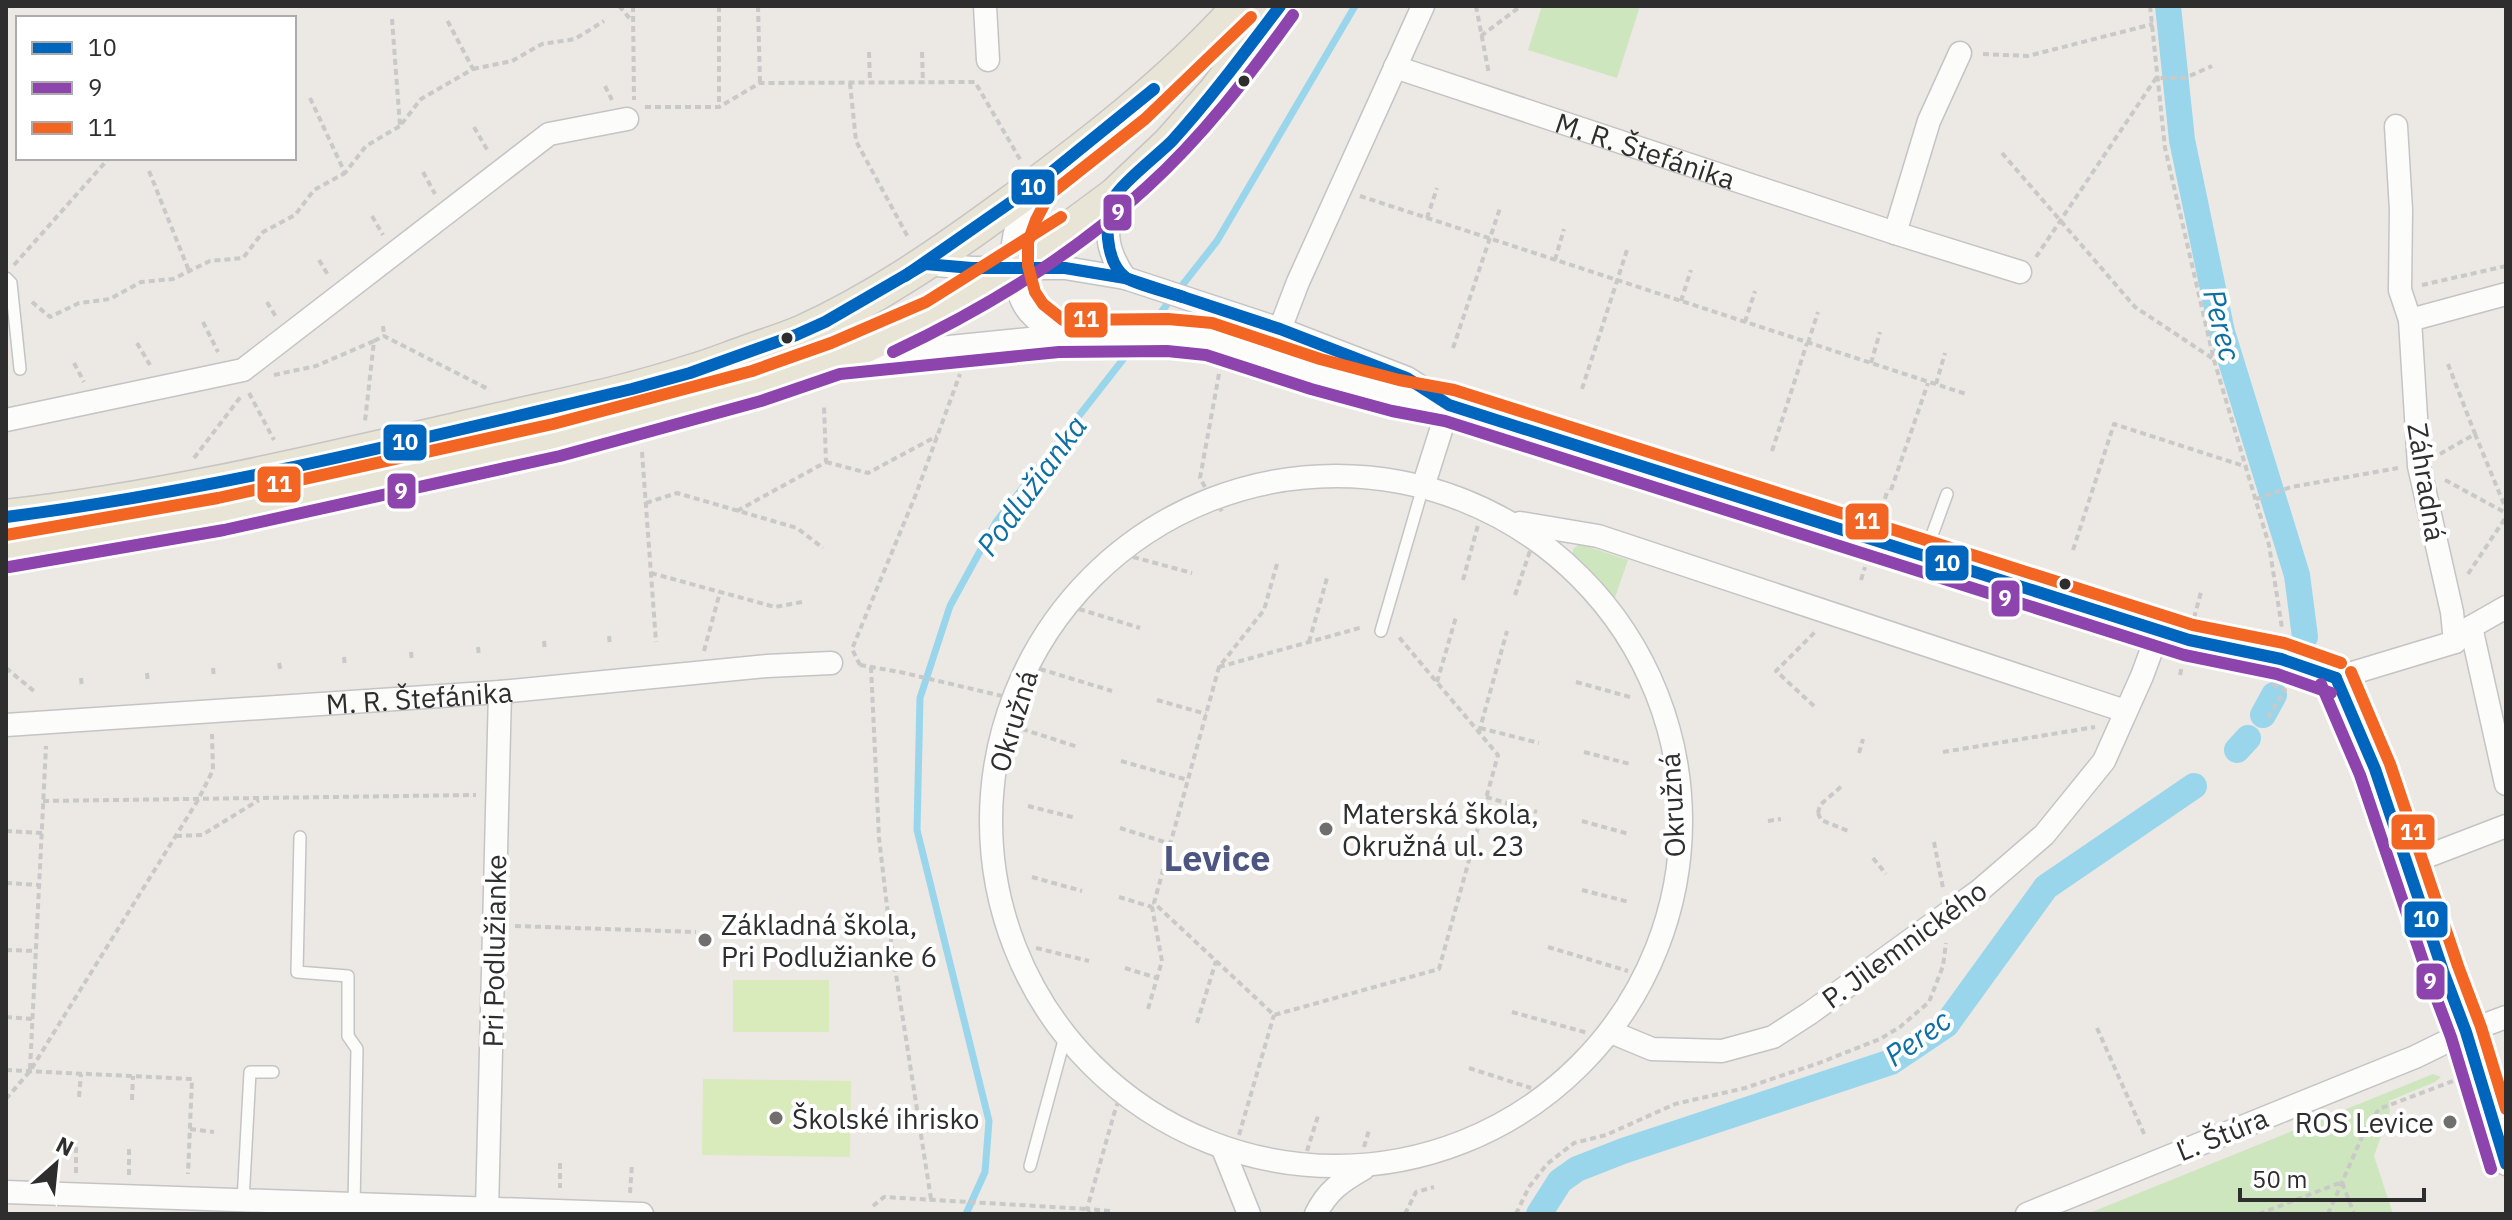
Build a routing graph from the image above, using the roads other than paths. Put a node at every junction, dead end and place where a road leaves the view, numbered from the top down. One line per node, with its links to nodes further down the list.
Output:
1 (985, 6): 6 (street)
2 (1240, 6): 10 (main road)
3 (1280, 6): 11 (main road)
4 (1423, 6): 7 (street)
5 (1960, 53): 12 (street)
6 (988, 60)
7 (1395, 67): 12 (street, M. R. Štefánika); 20 (street)
8 (627, 119): 27 (street)
9 (2396, 126): 19 (street, Záhradná)
10 (1029, 173): 13 (main road); 14 (street)
11 (1115, 195): 14 (main road); 17 (street)
12 (1895, 233): 15 (street, M. R. Štefánika)
13 (918, 253): 14 (street); 30 (main road)
14 (1012, 268): 17 (street); 21 (street); 23 (main road)
15 (2019, 275)
16 (8, 278): 24 (lane)
17 (1125, 278): 20 (street)
18 (2506, 294): 19 (street)
19 (2410, 320): 37 (street, Záhradná)
20 (1280, 329): 22 (street); 25 (street); 26 (street)
21 (1058, 336): 22 (street); 23 (street)
22 (1209, 339): 25 (street)
23 (837, 358): 32 (main road)
24 (20, 369)
25 (1315, 374): 26 (street)
26 (1449, 405): 28 (street); 33 (street)
27 (6, 420)
28 (1423, 487): 31 (street, Okružná); 36 (lane); 49 (street, Okružná)
29 (1947, 494): 33 (lane)
30 (6, 517)
31 (1510, 521): 41 (street); 50 (street, Okružná)
32 (6, 551)
33 (1924, 557): 35 (street)
34 (2506, 607): 37 (street)
35 (2159, 630): 39 (street); 41 (street, P. Jilemnického)
36 (1381, 631)
37 (2463, 634): 39 (street); 43 (street, Záhradná)
38 (831, 663): 40 (street, M. R. Štefánika)
39 (2336, 678): 46 (street)
40 (500, 692): 42 (street, M. R. Štefánika); 60 (street, Pri Podlužianke)
41 (2125, 711): 50 (street, P. Jilemnického)
42 (6, 725)
43 (2506, 784)
44 (2506, 826): 46 (street)
45 (300, 837): 58 (lane)
46 (2407, 864): 48 (street)
47 (2506, 1017): 48 (street, Ľ. Štúra)
48 (2466, 1032): 54 (street); 63 (street, Ľ. Štúra)
49 (1066, 1033): 52 (street, Okružná); 55 (lane)
50 (1601, 1033): 53 (street, Okružná)
51 (273, 1072): 57 (lane)
52 (1231, 1143): 53 (street, Okružná); 61 (street)
53 (1364, 1160): 62 (street, Okružná)
54 (2506, 1164)
55 (1030, 1166)
56 (6, 1192): 57 (street)
57 (243, 1201): 58 (street)
58 (354, 1205): 60 (street)
59 (636, 1207): 60 (street)
60 (487, 1210)
61 (1249, 1214)
62 (1316, 1214)
63 (2027, 1214)

